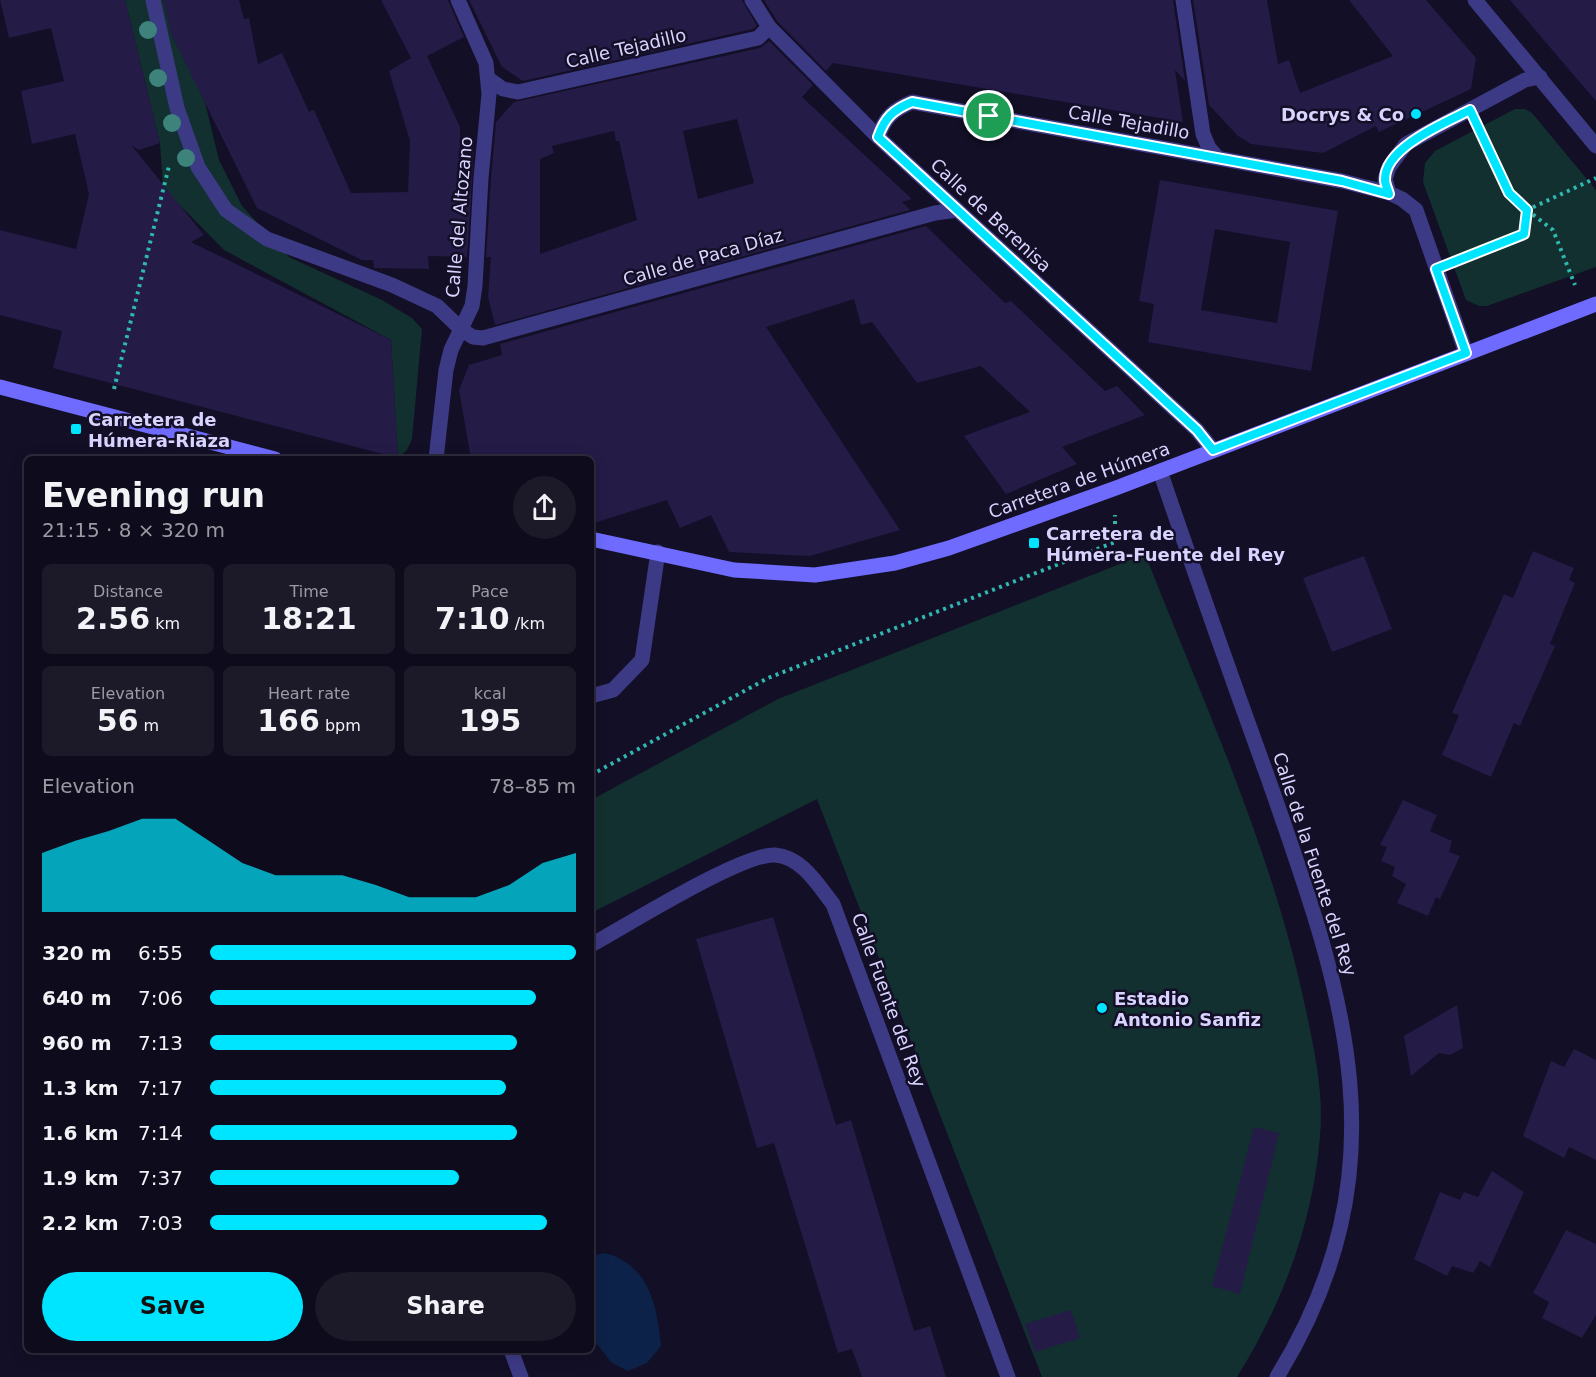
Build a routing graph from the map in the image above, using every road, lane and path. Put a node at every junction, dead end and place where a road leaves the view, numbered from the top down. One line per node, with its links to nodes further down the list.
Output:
1 (153, 0): 20 (street)
2 (458, 0): 8 (street)
3 (752, 0): 6 (street, Calle de Berenisa)
4 (1183, 0): 12 (street)
5 (1475, 0): 7 (street)
6 (769, 27): 8 (street, Calle Tejadillo); 10 (street, Calle de Berenisa)
7 (1539, 77): 9 (street); 11 (street)
8 (489, 80): 20 (street, Calle del Altozano)
9 (1470, 110): 15 (street); 17 (path)
10 (878, 137): 12 (street, Calle Tejadillo); 16 (street, Calle de Berenisa)
11 (1596, 146)
12 (1218, 158): 15 (street, Calle Tejadillo)
13 (170, 165): 23 (path)
14 (1596, 178): 17 (path)
15 (1389, 194): 18 (street, Calle Tejadillo)
16 (957, 210): 20 (street, Calle de Paca Díaz); 24 (street, Calle de Berenisa)
17 (1527, 210): 18 (path); 19 (path)
18 (1436, 269): 21 (street, Calle Tejadillo)
19 (1590, 306): 21 (main road, Carretera de Húmera)
20 (462, 330): 26 (street, Calle del Altozano)
21 (1466, 353): 24 (main road, Carretera de Húmera)
22 (0, 387): 25 (main road)
23 (114, 390)
24 (1213, 450): 27 (main road, Carretera de Húmera)
25 (264, 456)
26 (436, 456)
27 (1160, 471): 28 (main road, Carretera de Húmera); 37 (street, Calle de la Fuente del Rey)
28 (1116, 488): 30 (main road, Carretera de Húmera); 32 (path)
29 (594, 540): 30 (main road, Carretera de Húmera)
30 (658, 552): 31 (street)
31 (594, 695)
32 (594, 773)
33 (594, 943): 36 (street, Calle Fuente del Rey)
34 (512, 1353): 35 (street)
35 (521, 1377)
36 (1008, 1377)
37 (1277, 1377)

